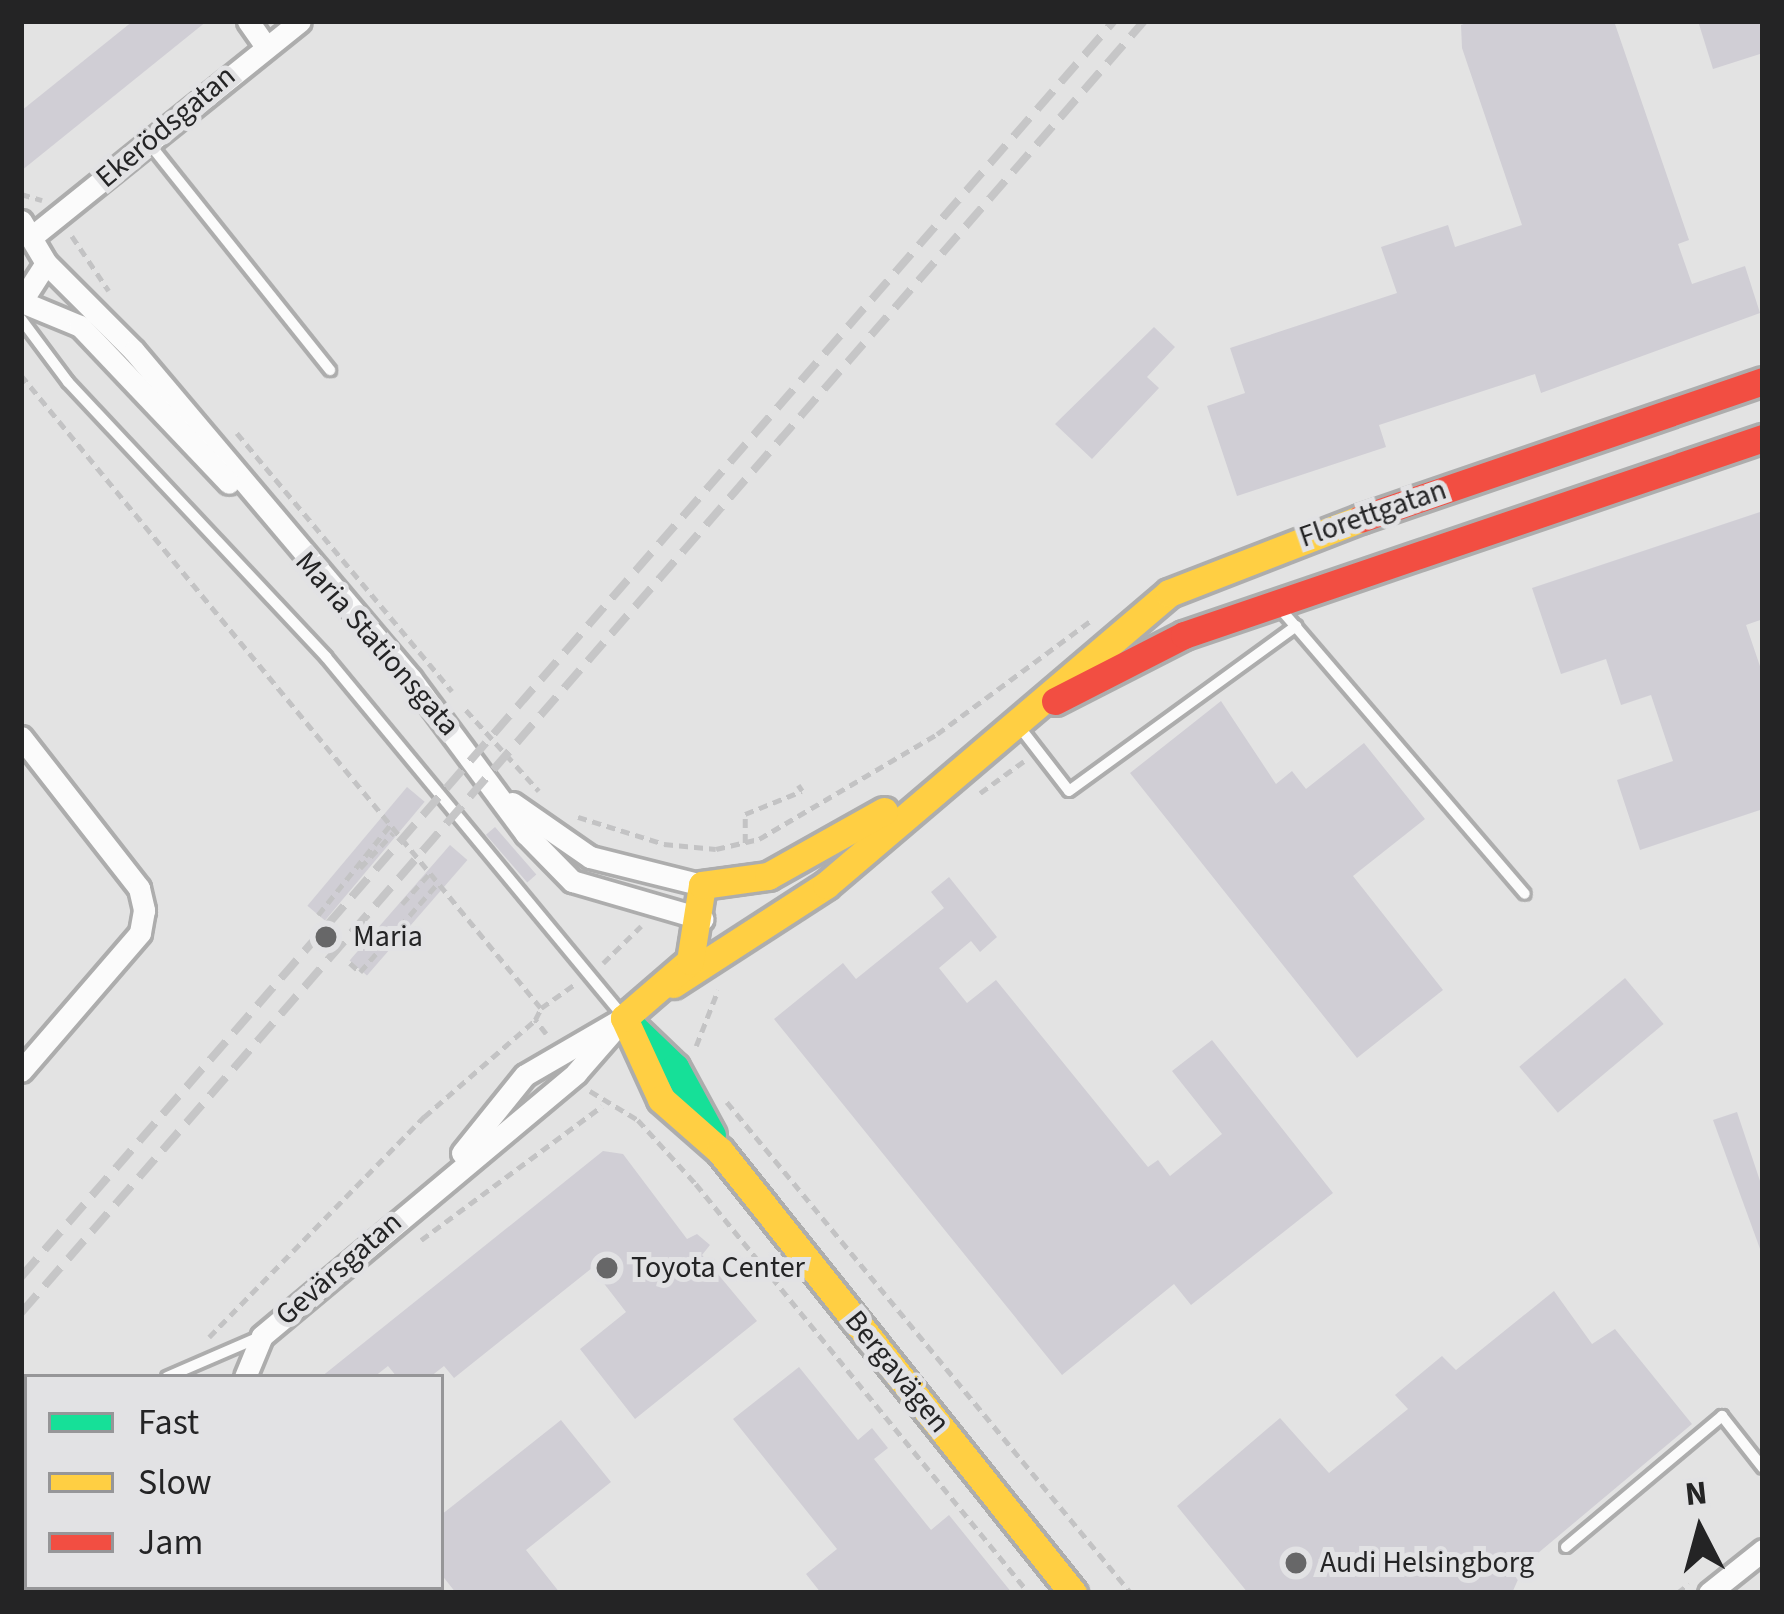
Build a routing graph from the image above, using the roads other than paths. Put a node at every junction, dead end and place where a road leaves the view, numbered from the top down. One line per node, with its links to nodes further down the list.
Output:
1 (248, 21): 3 (street)
2 (300, 21): 3 (street, Ekerödsgatan)
3 (265, 45): 4 (street, Ekerödsgatan)
4 (148, 142): 5 (street, Ekerödsgatan); 9 (lane)
5 (27, 228): 6 (street, Maria Stationsgata)
6 (46, 263): 7 (street, Maria Stationsgata); 12 (street, Maria Stationsgata)
7 (22, 302): 12 (street, Maria Stationsgata)
8 (21, 320): 25 (lane)
9 (330, 370)
10 (1763, 381): 15 (street, Florettgatan)
11 (1763, 438): 13 (street, Florettgatan)
12 (245, 492): 18 (street, Maria Stationsgata)
13 (1276, 603): 14 (lane); 15 (street, Florettgatan)
14 (1296, 626): 15 (lane); 21 (lane)
15 (1020, 720): 17 (street, Florettgatan)
16 (21, 737): 26 (street)
17 (941, 779): 19 (street, Florettgatan); 22 (street, Florettgatan)
18 (506, 799): 20 (street, Maria Stationsgata); 23 (street, Maria Stationsgata)
19 (768, 876): 20 (street, Maria Stationsgata)
20 (702, 885): 23 (street)
21 (1525, 895)
22 (774, 913): 23 (street, Maria Stationsgata); 24 (street, Florettgatan)
23 (703, 919): 24 (street)
24 (673, 984): 25 (street, Gevärsgatan)
25 (624, 1018): 27 (street, Bergavägen); 27 (street, Bergavägen); 28 (street, Gevärsgatan)
26 (21, 1071)
27 (720, 1151): 34 (street, Bergavägen)
28 (262, 1336): 29 (lane); 30 (street, Gevärsgatan)
29 (172, 1374)
30 (246, 1374)
31 (1763, 1468): 32 (lane)
32 (1566, 1546)
33 (1763, 1550): 35 (street)
34 (1073, 1593)
35 (1709, 1593)

